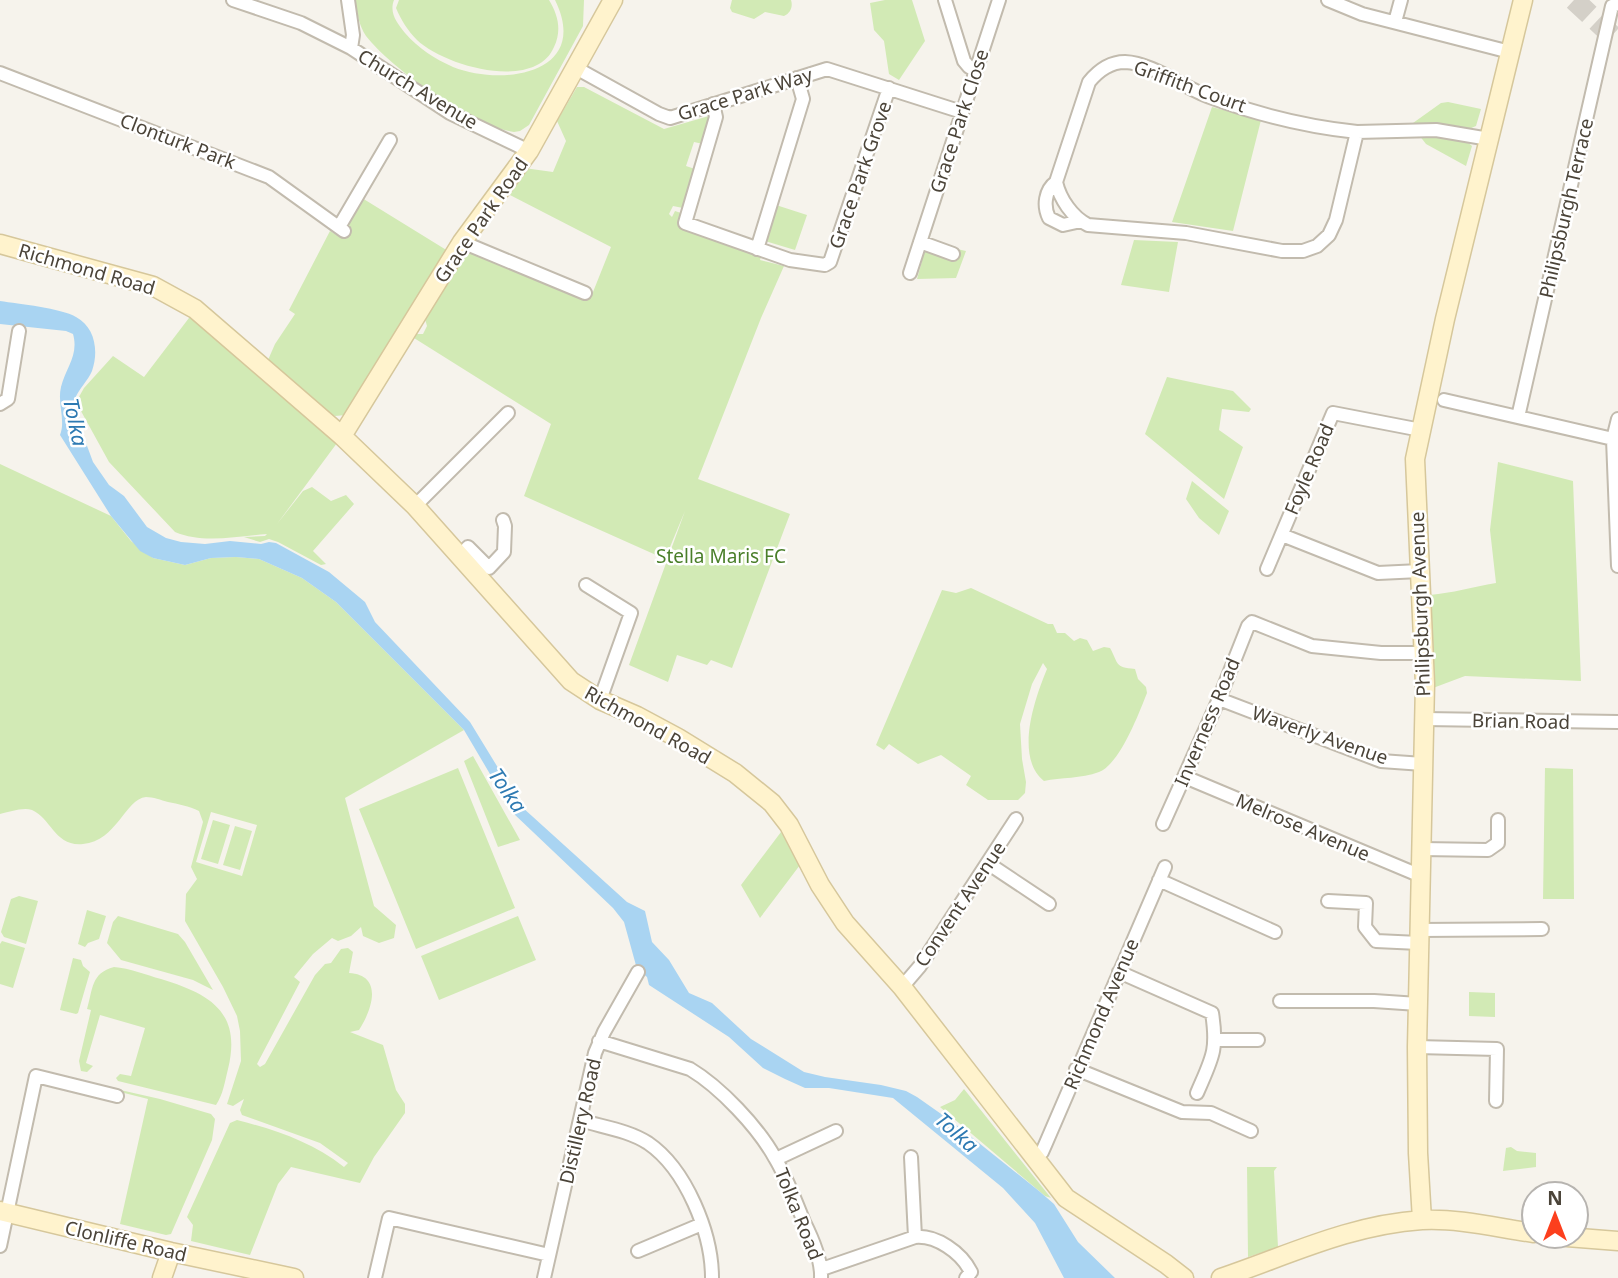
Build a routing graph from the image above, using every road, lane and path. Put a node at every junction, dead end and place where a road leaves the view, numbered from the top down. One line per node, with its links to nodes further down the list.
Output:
1 (233, 0): 11 (street)
2 (348, 0): 11 (street, Church Avenue)
3 (612, 0): 13 (street, Grace Park Road)
4 (946, 0): 14 (street)
5 (999, 0): 14 (street, Grace Park Close)
6 (1328, 0): 10 (street)
7 (1401, 0): 10 (street)
8 (1522, 0): 12 (street, Philipsburgh Avenue)
9 (1618, 4): 37 (street, Philipsburgh Terrace)
10 (1395, 22): 12 (street)
11 (351, 48): 23 (street, Church Avenue)
12 (1510, 52): 21 (street, Philipsburgh Avenue)
13 (576, 68): 18 (street, Grace Park Way); 23 (street, Grace Park Road)
14 (975, 69): 19 (street, Grace Park Close)
15 (0, 73): 22 (street, Clonturk Park)
16 (797, 78): 17 (street, Grace Park Way); 18 (street, Grace Park Way); 29 (street)
17 (890, 88): 19 (street, Grace Park Way); 29 (street, Grace Park Grove)
18 (713, 104): 29 (street)
19 (962, 112): 27 (street, Grace Park Close)
20 (1357, 132): 21 (street, Griffith Court); 24 (street, Griffith Court); 25 (street, Griffith Court)
21 (1489, 139): 39 (street, Philipsburgh Avenue)
22 (390, 140)
23 (528, 151): 26 (street, Grace Park Road)
24 (1056, 182): 25 (street); 25 (street, Griffith Court)
25 (1081, 221)
26 (462, 242): 32 (street); 40 (street, Grace Park Road)
27 (920, 242): 30 (street); 31 (street, Grace Park Close)
28 (0, 244): 40 (street, Richmond Road)
29 (757, 248)
30 (953, 254)
31 (910, 273)
32 (585, 293)
33 (19, 331): 35 (street)
34 (1444, 400): 37 (street)
35 (0, 404)
36 (508, 413): 42 (street)
37 (1518, 417): 41 (street)
38 (1618, 419): 41 (street)
39 (1421, 430): 44 (street, Foyle Road); 48 (street, Philipsburgh Avenue)
40 (342, 436): 42 (street, Richmond Road)
41 (1614, 439): 46 (street)
42 (415, 506): 45 (street, Richmond Road)
43 (503, 520): 45 (street)
44 (1282, 535): 47 (street, Foyle Road); 48 (street)
45 (460, 556): 51 (street, Richmond Road)
46 (1618, 566)
47 (1267, 569)
48 (1420, 571): 50 (street, Philipsburgh Avenue)
49 (586, 585): 51 (street)
50 (1424, 653): 52 (street, Inverness Road); 53 (street, Philipsburgh Avenue)
51 (600, 699): 72 (street, Richmond Road)
52 (1219, 699): 55 (street, Waverly Avenue); 56 (street, Inverness Road)
53 (1424, 719): 54 (street, Brian Road); 55 (street, Philipsburgh Avenue)
54 (1618, 722)
55 (1423, 764): 60 (street, Philipsburgh Avenue)
56 (1185, 777): 59 (street, Inverness Road); 63 (street, Melrose Avenue)
57 (1016, 819): 61 (street, Convent Avenue)
58 (1498, 820): 60 (street)
59 (1163, 824)
60 (1421, 849): 63 (street, Philipsburgh Avenue)
61 (989, 864): 66 (street); 72 (street, Convent Avenue)
62 (1165, 866): 64 (street, Richmond Avenue)
63 (1421, 876): 69 (street, Philipsburgh Avenue)
64 (1159, 880): 68 (street); 71 (street, Richmond Avenue)
65 (1328, 901): 69 (street)
66 (1049, 904)
67 (1542, 929): 69 (street)
68 (1275, 932)
69 (1419, 937): 74 (street, Philipsburgh Avenue)
70 (638, 972): 77 (street, Distillery Road)
71 (1119, 972): 75 (street); 79 (street, Richmond Avenue)
72 (902, 987): 88 (street, Richmond Road)
73 (1280, 1001): 74 (street)
74 (1418, 1004): 78 (street, Philipsburgh Avenue)
75 (1216, 1040): 76 (street); 80 (street)
76 (1258, 1040)
77 (599, 1041): 83 (street, Distillery Road); 87 (street, Tolka Road)
78 (1418, 1047): 82 (street); 90 (street, Philipsburgh Avenue)
79 (1076, 1069): 85 (street); 88 (street, Richmond Avenue)
80 (1197, 1093)
81 (117, 1097): 89 (street)
82 (1496, 1101)
83 (580, 1121): 91 (street); 99 (street, Distillery Road)
84 (836, 1131): 87 (street, Tolka Road)
85 (1251, 1131)
86 (911, 1157): 93 (street)
87 (776, 1159): 100 (street, Tolka Road)
88 (1034, 1159): 107 (street, Richmond Road)
89 (4, 1211): 96 (street); 98 (street, Clonliffe Road)
90 (1422, 1220): 92 (street); 108 (street)
91 (702, 1224): 97 (street); 106 (street)
92 (1520, 1231)
93 (915, 1237): 100 (street, Tolka Road); 101 (street)
94 (1590, 1239): 95 (street)
95 (1618, 1241)
96 (0, 1246)
97 (638, 1251)
98 (171, 1252): 102 (street); 103 (street, Clonliffe Road)
99 (549, 1255): 104 (street); 105 (street, Distillery Road)
100 (821, 1274)
101 (968, 1275)
102 (162, 1278)
103 (294, 1278)
104 (375, 1278)
105 (544, 1278)
106 (712, 1278)
107 (1184, 1278)
108 (1221, 1278)

